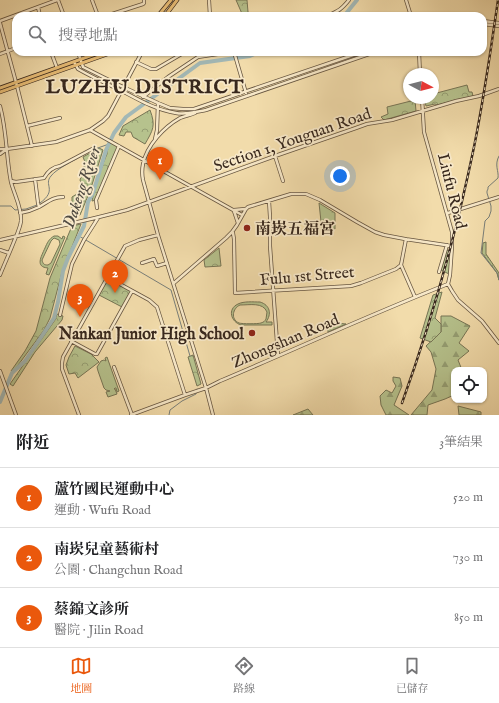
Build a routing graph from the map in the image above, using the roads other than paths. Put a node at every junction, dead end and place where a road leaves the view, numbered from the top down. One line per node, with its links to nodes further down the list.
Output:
1 (57, 0): 9 (street); 12 (street)
2 (92, 0): 13 (street)
3 (144, 0): 14 (street)
4 (171, 0): 15 (main road)
5 (177, 0): 16 (main road)
6 (209, 0): 17 (street)
7 (349, 0): 18 (street)
8 (406, 0): 19 (street)
9 (38, 7): 10 (street); 11 (street)
10 (25, 12)
11 (39, 12)
12 (62, 12)
13 (96, 12)
14 (118, 12)
15 (161, 12)
16 (168, 12)
17 (210, 12)
18 (336, 12)
19 (410, 12)
20 (12, 17): 21 (street)
21 (0, 22): 27 (street)
22 (487, 22): 23 (street)
23 (499, 23)
24 (487, 24): 25 (street)
25 (499, 26)
26 (12, 50): 27 (street)
27 (8, 51): 28 (street); 47 (street)
28 (0, 54)
29 (52, 56): 43 (street)
30 (79, 56): 40 (street)
31 (92, 56): 40 (main road)
32 (98, 56): 40 (main road)
33 (140, 56): 41 (street)
34 (178, 56): 41 (street)
35 (207, 56): 55 (street)
36 (234, 56): 54 (street)
37 (351, 56): 45 (street)
38 (364, 56): 46 (street)
39 (419, 56): 44 (street)
40 (81, 61): 42 (main road); 49 (street)
41 (136, 62): 49 (street)
42 (75, 64): 43 (main road); 48 (main road); 52 (street)
43 (57, 68): 47 (main road)
44 (420, 68)
45 (296, 75): 46 (street); 54 (street)
46 (298, 78): 54 (street)
47 (16, 82): 48 (street); 50 (main road)
48 (17, 86): 53 (main road); 63 (street)
49 (123, 87): 52 (street); 55 (street)
50 (0, 88)
51 (499, 89): 60 (street, Section 1, Youguan Road)
52 (121, 90): 59 (street); 64 (street)
53 (0, 92)
54 (246, 94): 56 (street); 61 (street)
55 (145, 97): 56 (street)
56 (158, 103): 59 (street)
57 (422, 104): 60 (street, Liufu Road)
58 (0, 106): 70 (street)
59 (158, 108): 61 (street); 65 (street)
60 (422, 111): 72 (street, Section 1, Youguan Road); 87 (street, Liufu Road)
61 (195, 113): 65 (street)
62 (60, 118): 63 (street)
63 (27, 126): 66 (street)
64 (90, 130): 66 (street); 67 (street)
65 (155, 140): 73 (street)
66 (32, 146): 70 (street)
67 (119, 146): 73 (street); 83 (street)
68 (94, 148): 74 (street)
69 (0, 149): 70 (street)
70 (6, 149): 71 (street); 75 (street)
71 (0, 154)
72 (275, 156): 76 (street); 77 (street, Section 1, Youguan Road)
73 (144, 160): 77 (street); 80 (street)
74 (35, 179): 75 (street); 82 (street)
75 (11, 181): 86 (street)
76 (283, 182)
77 (192, 187): 80 (street, Section 1, Youguan Road); 85 (street)
78 (63, 197): 82 (street)
79 (499, 197): 87 (street)
80 (149, 201): 89 (street, Section 1, Youguan Road); 92 (street)
81 (269, 201): 84 (street); 94 (street); 108 (street)
82 (39, 205): 86 (street)
83 (97, 208)
84 (246, 209): 85 (street); 88 (street)
85 (234, 210): 88 (street); 90 (street)
86 (20, 211): 93 (street)
87 (448, 213): 97 (street, Liufu Road)
88 (242, 215): 90 (street)
89 (97, 218): 93 (street, Section 1, Youguan Road); 111 (street)
90 (238, 223): 91 (street)
91 (232, 232): 106 (street); 108 (street, Fulu 1st Street)
92 (158, 235): 101 (street); 105 (street)
93 (17, 236): 95 (street, Section 1, Youguan Road); 99 (street)
94 (406, 239): 96 (street); 102 (street)
95 (0, 240)
96 (447, 245): 97 (street); 103 (street)
97 (452, 246): 107 (street, Liufu Road)
98 (0, 250): 99 (street)
99 (9, 254): 104 (street)
100 (142, 264): 101 (street)
101 (167, 264): 106 (street)
102 (401, 266): 108 (street, Fulu 1st Street); 110 (street)
103 (440, 272)
104 (0, 275)
105 (107, 277): 109 (street); 112 (street)
106 (174, 283): 117 (street)
107 (448, 284): 110 (street, Zhongshan Road); 113 (street)
108 (273, 290): 114 (street)
109 (132, 291): 112 (street); 118 (street)
110 (415, 297): 114 (street, Zhongshan Road)
111 (60, 315)
112 (71, 341): 120 (street)
113 (499, 343)
114 (278, 356): 117 (street, Zhongshan Road)
115 (114, 367): 121 (street)
116 (0, 371): 119 (street)
117 (206, 388): 118 (street, Zhongshan Road); 122 (street)
118 (185, 395): 121 (street, Zhongshan Road)
119 (16, 415)
120 (79, 415)
121 (131, 415)
122 (213, 415)

